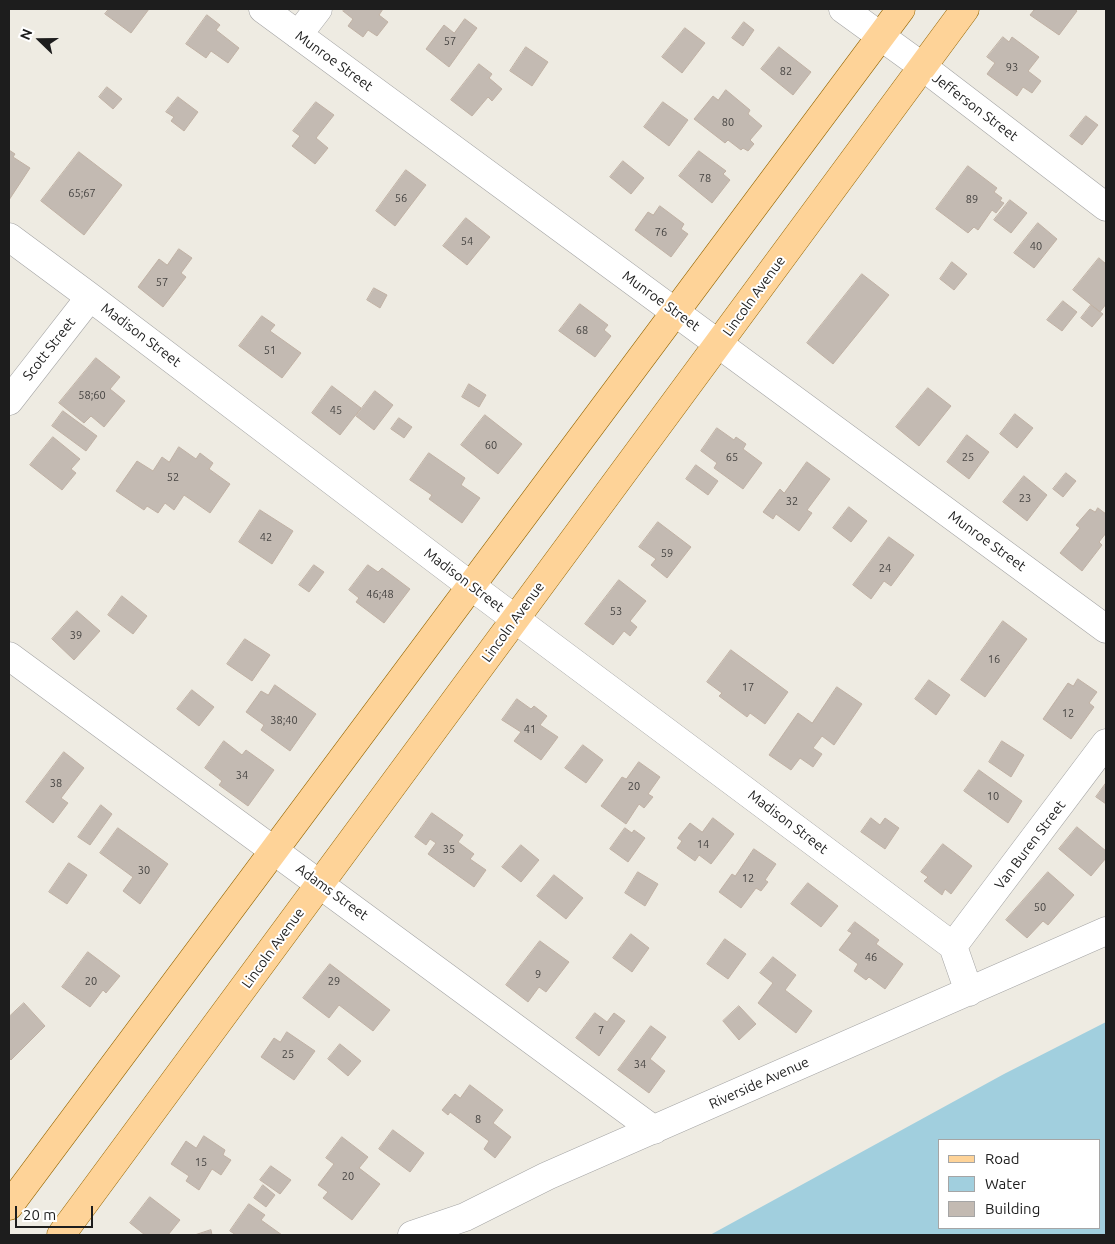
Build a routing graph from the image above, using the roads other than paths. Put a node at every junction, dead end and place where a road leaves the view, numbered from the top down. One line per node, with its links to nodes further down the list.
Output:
1 (263, 9): 6 (street, Munroe Street)
2 (318, 9): 6 (street)
3 (843, 9): 7 (street, Jefferson Street)
4 (901, 9): 7 (main road)
5 (965, 9): 8 (main road, Lincoln Avenue)
6 (298, 35): 12 (street, Munroe Street)
7 (881, 36): 8 (street, Jefferson Street); 12 (main road)
8 (923, 66): 9 (street, Jefferson Street); 13 (main road, Lincoln Avenue)
9 (1106, 207)
10 (9, 237): 11 (street, Madison Street)
11 (90, 297): 14 (street, Scott Street); 15 (street, Madison Street)
12 (675, 312): 13 (street, Munroe Street); 15 (main road)
13 (718, 344): 16 (main road, Lincoln Avenue); 17 (street, Munroe Street)
14 (9, 401)
15 (471, 586): 16 (street, Madison Street); 20 (main road)
16 (516, 619): 21 (main road, Lincoln Avenue); 23 (street, Madison Street)
17 (1106, 630)
18 (9, 656): 20 (street, Adams Street)
19 (1106, 743): 23 (street, Van Buren Street)
20 (274, 850): 21 (street, Adams Street); 26 (main road)
21 (321, 884): 25 (street, Adams Street); 27 (main road, Lincoln Avenue)
22 (1106, 931): 24 (street, Riverside Avenue)
23 (953, 946): 24 (street)
24 (969, 992): 25 (street, Riverside Avenue)
25 (654, 1130): 28 (street, Riverside Avenue)
26 (9, 1206)
27 (61, 1235)
28 (412, 1235)

